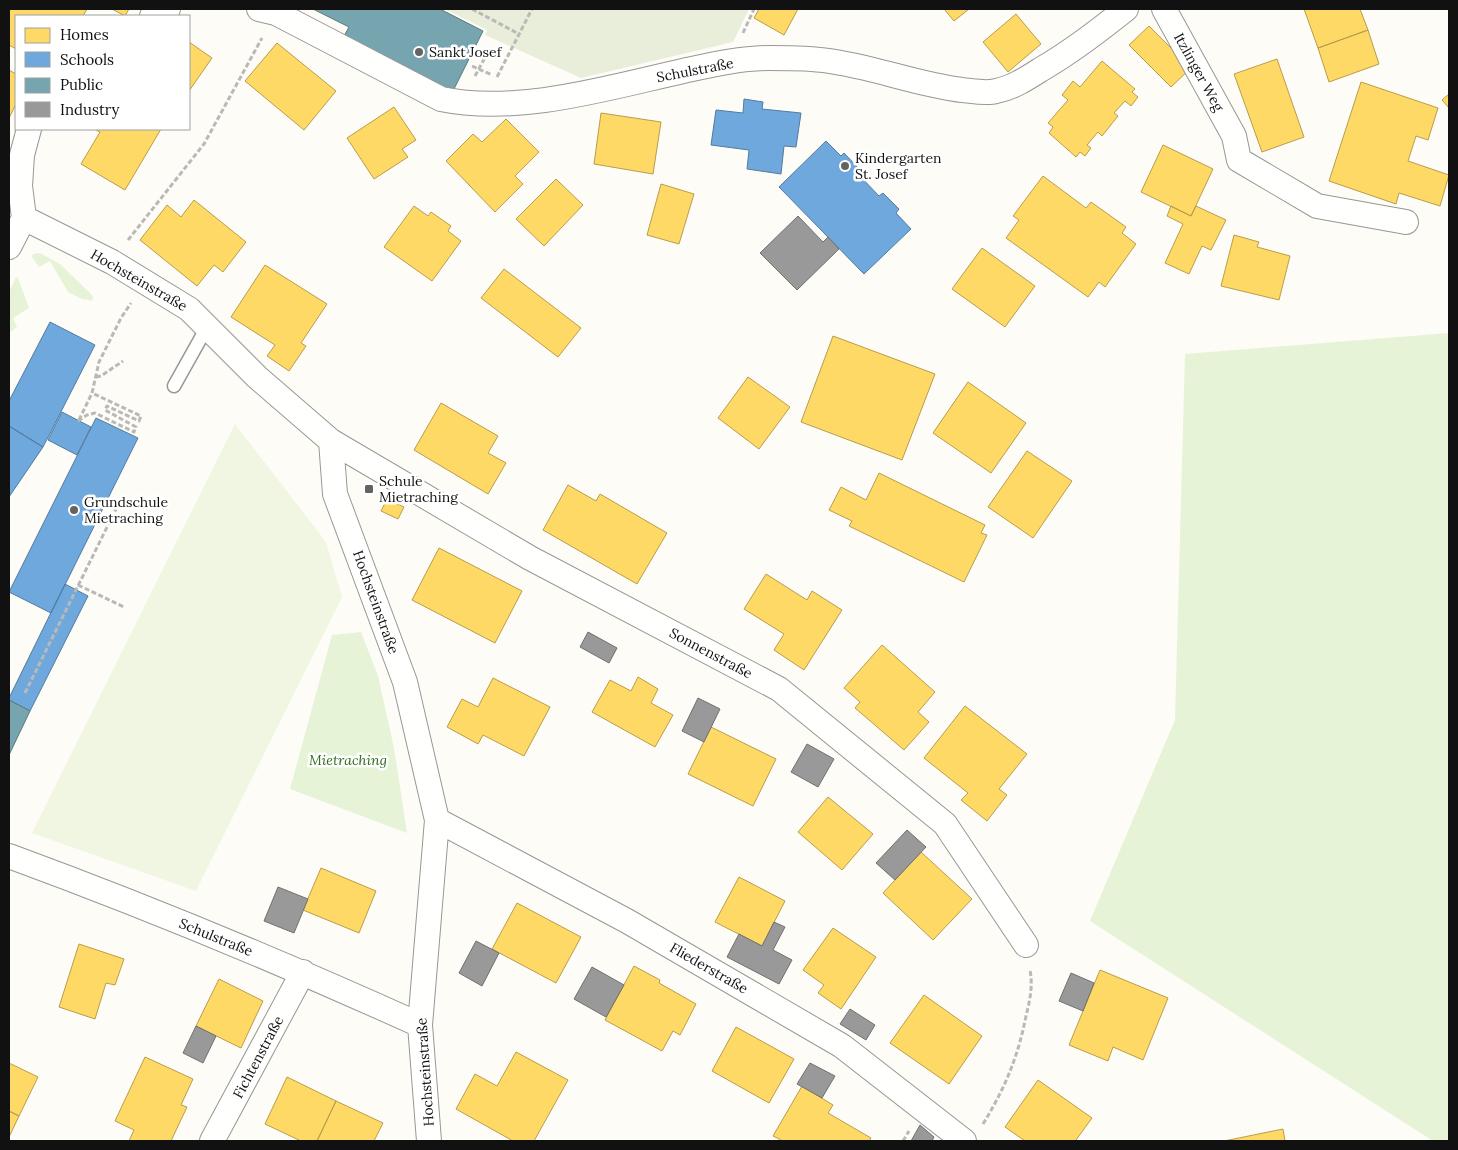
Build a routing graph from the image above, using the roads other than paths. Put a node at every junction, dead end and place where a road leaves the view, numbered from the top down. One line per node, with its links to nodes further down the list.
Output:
1 (168, 9): 5 (street)
2 (1126, 9): 4 (street, Schulstraße)
3 (1164, 9): 8 (street, Itzlinger Weg)
4 (267, 11)
5 (154, 15)
6 (29, 130): 7 (street)
7 (24, 218): 9 (street); 10 (street, Hochsteinstraße)
8 (1406, 222)
9 (9, 247)
10 (207, 327): 11 (lane); 12 (street, Hochsteinstraße)
11 (174, 386)
12 (330, 441): 13 (street, Hochsteinstraße); 15 (street, Sonnenstraße)
13 (438, 820): 17 (street, Hochsteinstraße); 20 (street, Fliederstraße)
14 (9, 856): 16 (street, Schulstraße)
15 (1026, 945)
16 (303, 972): 17 (street, Schulstraße); 18 (street, Fichtenstraße)
17 (420, 1025): 19 (street, Hochsteinstraße)
18 (212, 1141)
19 (430, 1141)
20 (964, 1141)

